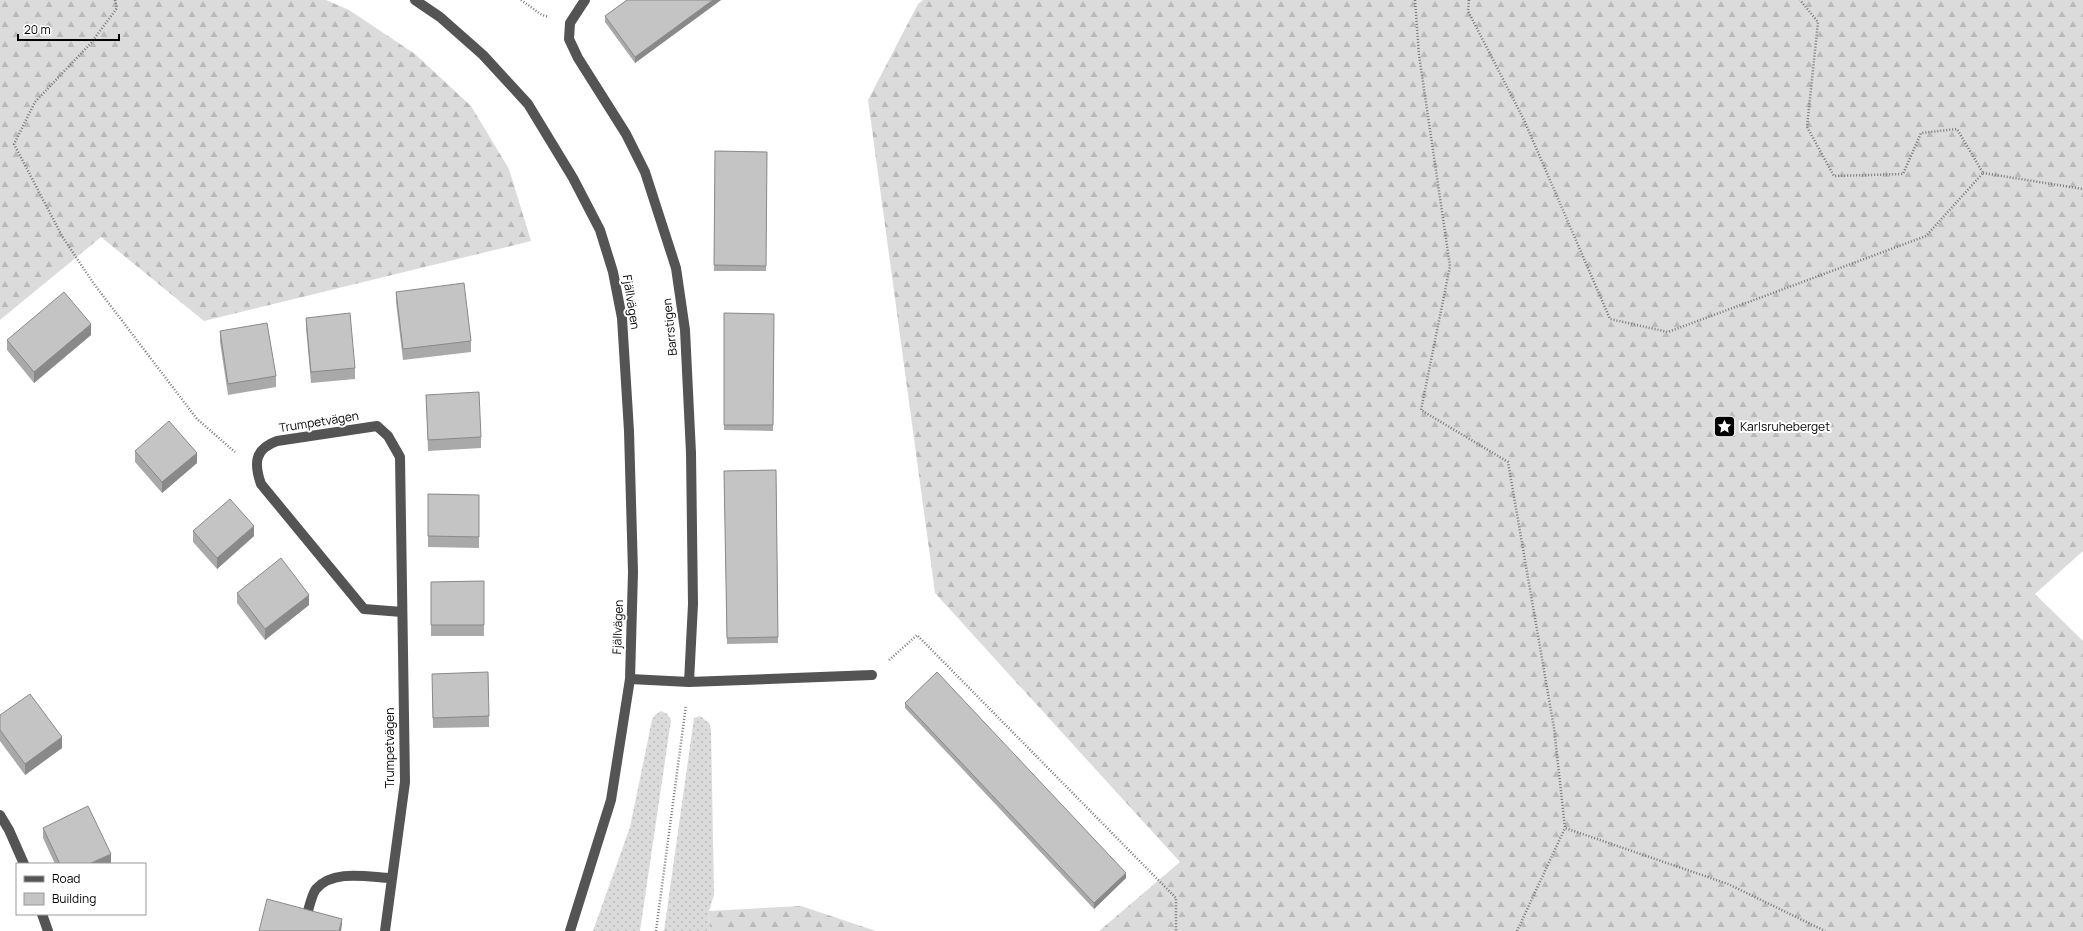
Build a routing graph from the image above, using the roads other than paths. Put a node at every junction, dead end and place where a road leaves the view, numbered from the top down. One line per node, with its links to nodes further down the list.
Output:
1 (415, 0): 5 (street, Fjällvägen)
2 (585, 0): 6 (street, Barrstigen)
3 (402, 612): 3 (street, Trumpetvägen); 9 (street, Trumpetvägen)
4 (872, 675): 6 (street)
5 (630, 679): 6 (street); 14 (street, Fjällvägen)
6 (689, 682)
7 (0, 815): 8 (street)
8 (24, 863)
9 (391, 878): 12 (street); 13 (street, Trumpetvägen)
10 (42, 915): 11 (street)
11 (48, 931)
12 (302, 931)
13 (385, 931)
14 (570, 931)

